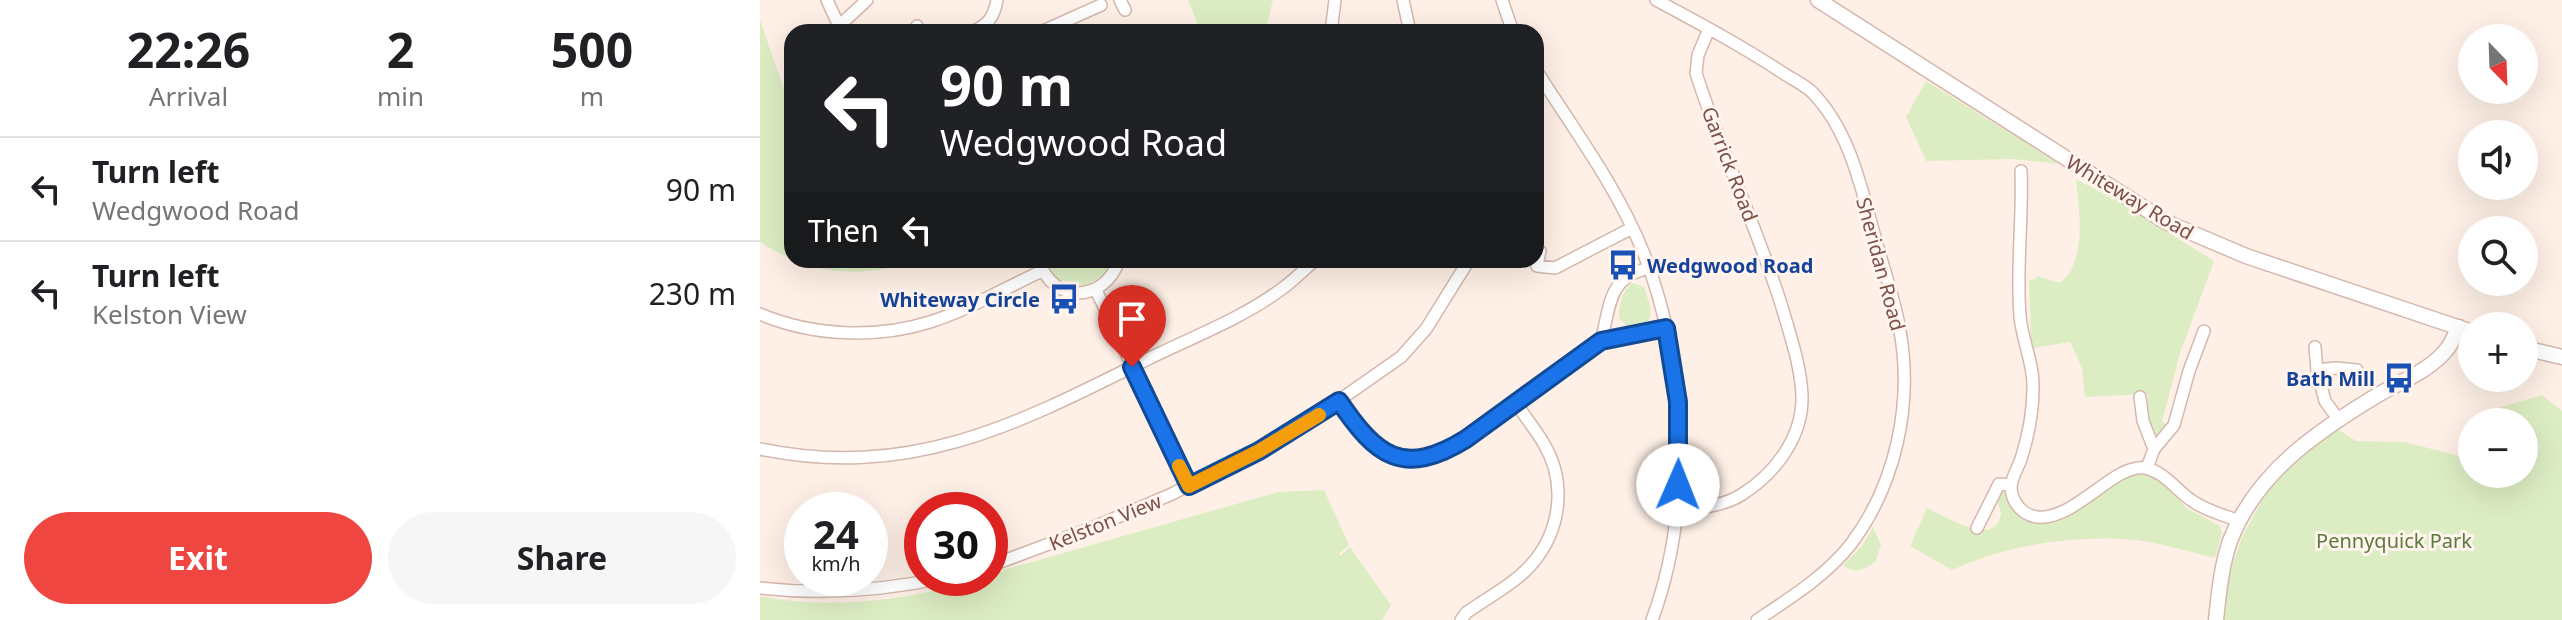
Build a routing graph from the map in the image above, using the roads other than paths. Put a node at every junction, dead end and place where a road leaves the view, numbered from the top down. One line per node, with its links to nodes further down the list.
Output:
1 (827, 0): 10 (street)
2 (867, 0): 11 (street)
3 (997, 0): 12 (street)
4 (1335, 0): 14 (street)
5 (1403, 0): 15 (street)
6 (1502, 0): 16 (street)
7 (1656, 0): 17 (street, Sheridan Road)
8 (1818, 0): 30 (street, Whiteway Road)
9 (1101, 5): 13 (street)
10 (838, 24)
11 (845, 24)
12 (990, 24)
13 (1059, 24)
14 (1332, 24)
15 (1408, 24)
16 (1510, 24)
17 (1709, 29): 50 (street, Garrick Road); 58 (street, Sheridan Road)
18 (1544, 82): 20 (street)
19 (2021, 171): 48 (street)
20 (1632, 228): 21 (street); 27 (street)
21 (1544, 267)
22 (1037, 268): 29 (street)
23 (1042, 268): 28 (street)
24 (1115, 268): 28 (street)
25 (1306, 268): 38 (street)
26 (1464, 268): 42 (street, Kelston View)
27 (1649, 268): 31 (street); 34 (street)
28 (1096, 290): 38 (street)
29 (761, 317)
30 (2458, 326)
31 (1666, 328): 34 (street); 50 (street)
32 (2204, 331): 46 (street)
33 (2458, 337): 44 (street)
34 (1601, 341): 43 (street)
35 (2315, 347): 39 (street)
36 (2538, 351): 37 (street)
37 (2562, 357)
38 (1132, 367): 45 (street); 49 (street)
39 (2317, 370): 40 (street); 44 (street)
40 (2357, 370)
41 (2140, 397): 46 (street)
42 (1339, 401): 43 (street); 49 (street, Kelston View)
43 (1516, 403): 56 (street)
44 (2338, 419): 51 (street)
45 (760, 449)
46 (2154, 449): 47 (street)
47 (2147, 468): 48 (street); 51 (street)
48 (2011, 485): 52 (street)
49 (1189, 486): 53 (street, Kelston View)
50 (1677, 511): 57 (street)
51 (2239, 521): 59 (street)
52 (1977, 528)
53 (1008, 559)
54 (904, 585): 55 (street)
55 (760, 588)
56 (1461, 620)
57 (1652, 620)
58 (1757, 620)
59 (2216, 620)

